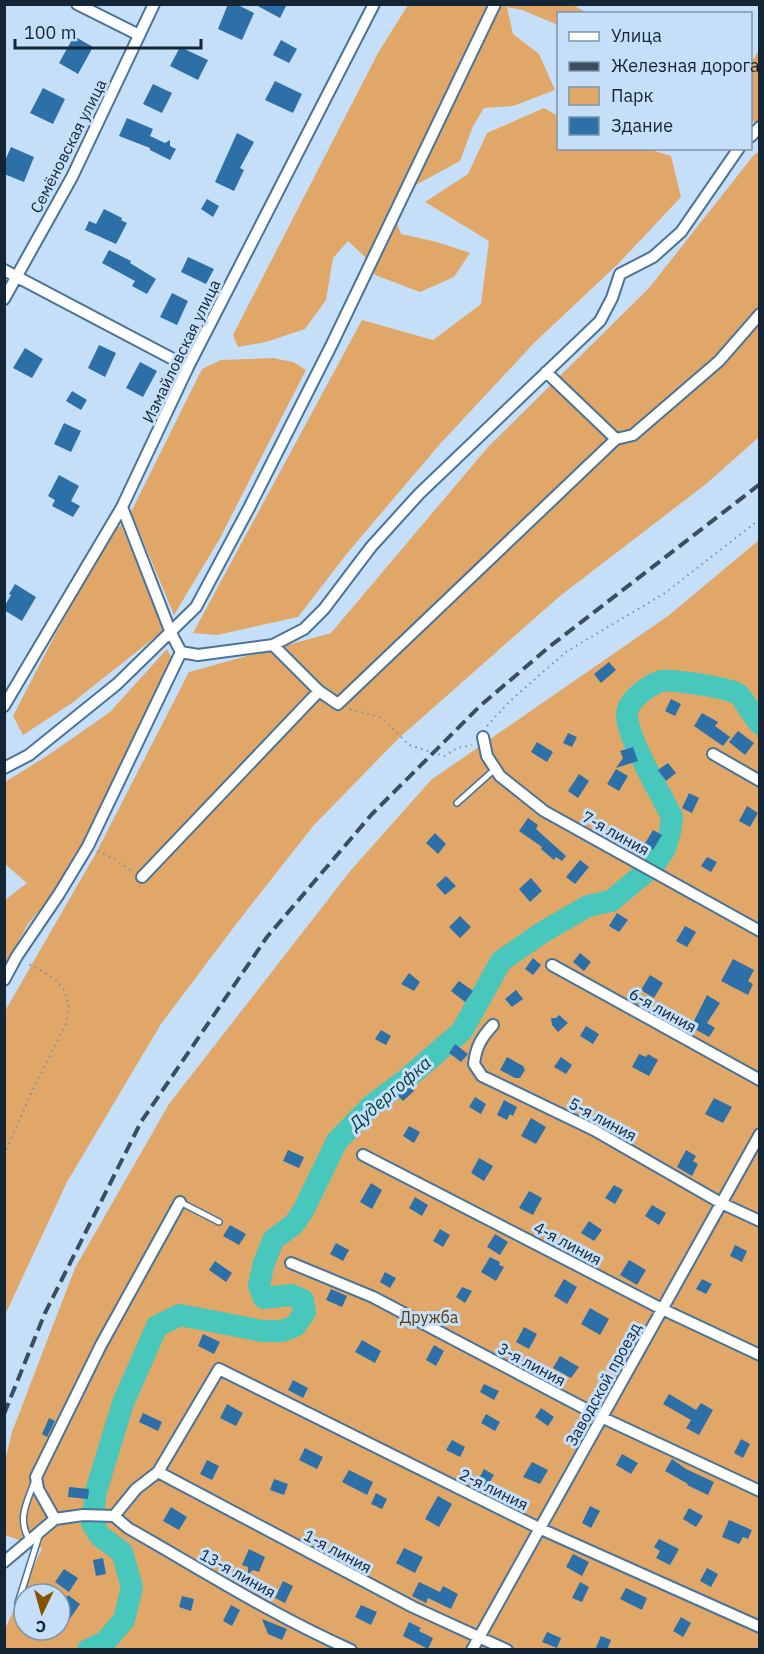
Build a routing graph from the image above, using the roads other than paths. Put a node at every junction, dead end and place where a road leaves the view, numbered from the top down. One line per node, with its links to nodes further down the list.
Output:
1 (77, 4): 5 (street)
2 (154, 4): 5 (street, Семёновская улица)
3 (374, 4): 11 (street, Измайловская улица)
4 (495, 4): 15 (street)
5 (139, 35): 8 (street, Семёновская улица)
6 (738, 150): 12 (street)
7 (4, 270): 8 (street)
8 (17, 276): 9 (street, Семёновская улица); 11 (street)
9 (4, 299)
10 (759, 314): 13 (street)
11 (188, 367): 14 (street, Измайловская улица)
12 (546, 372): 13 (street); 16 (street)
13 (616, 439): 18 (street)
14 (122, 507): 15 (street); 19 (street, Измайловская улица)
15 (171, 633): 17 (street); 22 (street)
16 (273, 645): 17 (street); 18 (street)
17 (181, 652): 29 (street)
18 (319, 691): 26 (street)
19 (4, 706)
20 (483, 740): 23 (street, 7-я линия)
21 (714, 754): 24 (street)
22 (4, 768)
23 (495, 769): 25 (lane); 27 (street, 7-я линия)
24 (759, 781)
25 (457, 803)
26 (142, 877)
27 (759, 931)
28 (552, 965): 31 (street, 6-я линия)
29 (4, 980)
30 (493, 1025): 35 (street, 5-я линия)
31 (759, 1080)
32 (759, 1134): 35 (street, Заводской проезд)
33 (363, 1155): 39 (street, 4-я линия)
34 (180, 1202): 37 (lane); 43 (street)
35 (721, 1203): 36 (street, 5-я линия); 39 (street, Заводской проезд)
36 (759, 1221)
37 (219, 1222)
38 (291, 1263): 41 (street, 3-я линия)
39 (662, 1309): 40 (street, 4-я линия); 41 (street, Заводской проезд)
40 (759, 1354)
41 (602, 1417): 44 (street, 3-я линия); 47 (street, Заводской проезд)
42 (158, 1472): 45 (street); 47 (street, 2-я линия); 53 (street, 1-я линия)
43 (36, 1477): 46 (street); 49 (lane)
44 (759, 1491)
45 (109, 1516): 46 (street); 54 (street, 13-я линия)
46 (55, 1519): 48 (street)
47 (541, 1529): 52 (street, 2-я линия); 53 (street, Заводской проезд)
48 (40, 1532): 49 (street); 51 (lane)
49 (30, 1540): 50 (street)
50 (4, 1562)
51 (25, 1582)
52 (759, 1627)
53 (479, 1637): 55 (street, Заводской проезд); 56 (street, 1-я линия)
54 (351, 1650)
55 (472, 1650)
56 (507, 1650)

